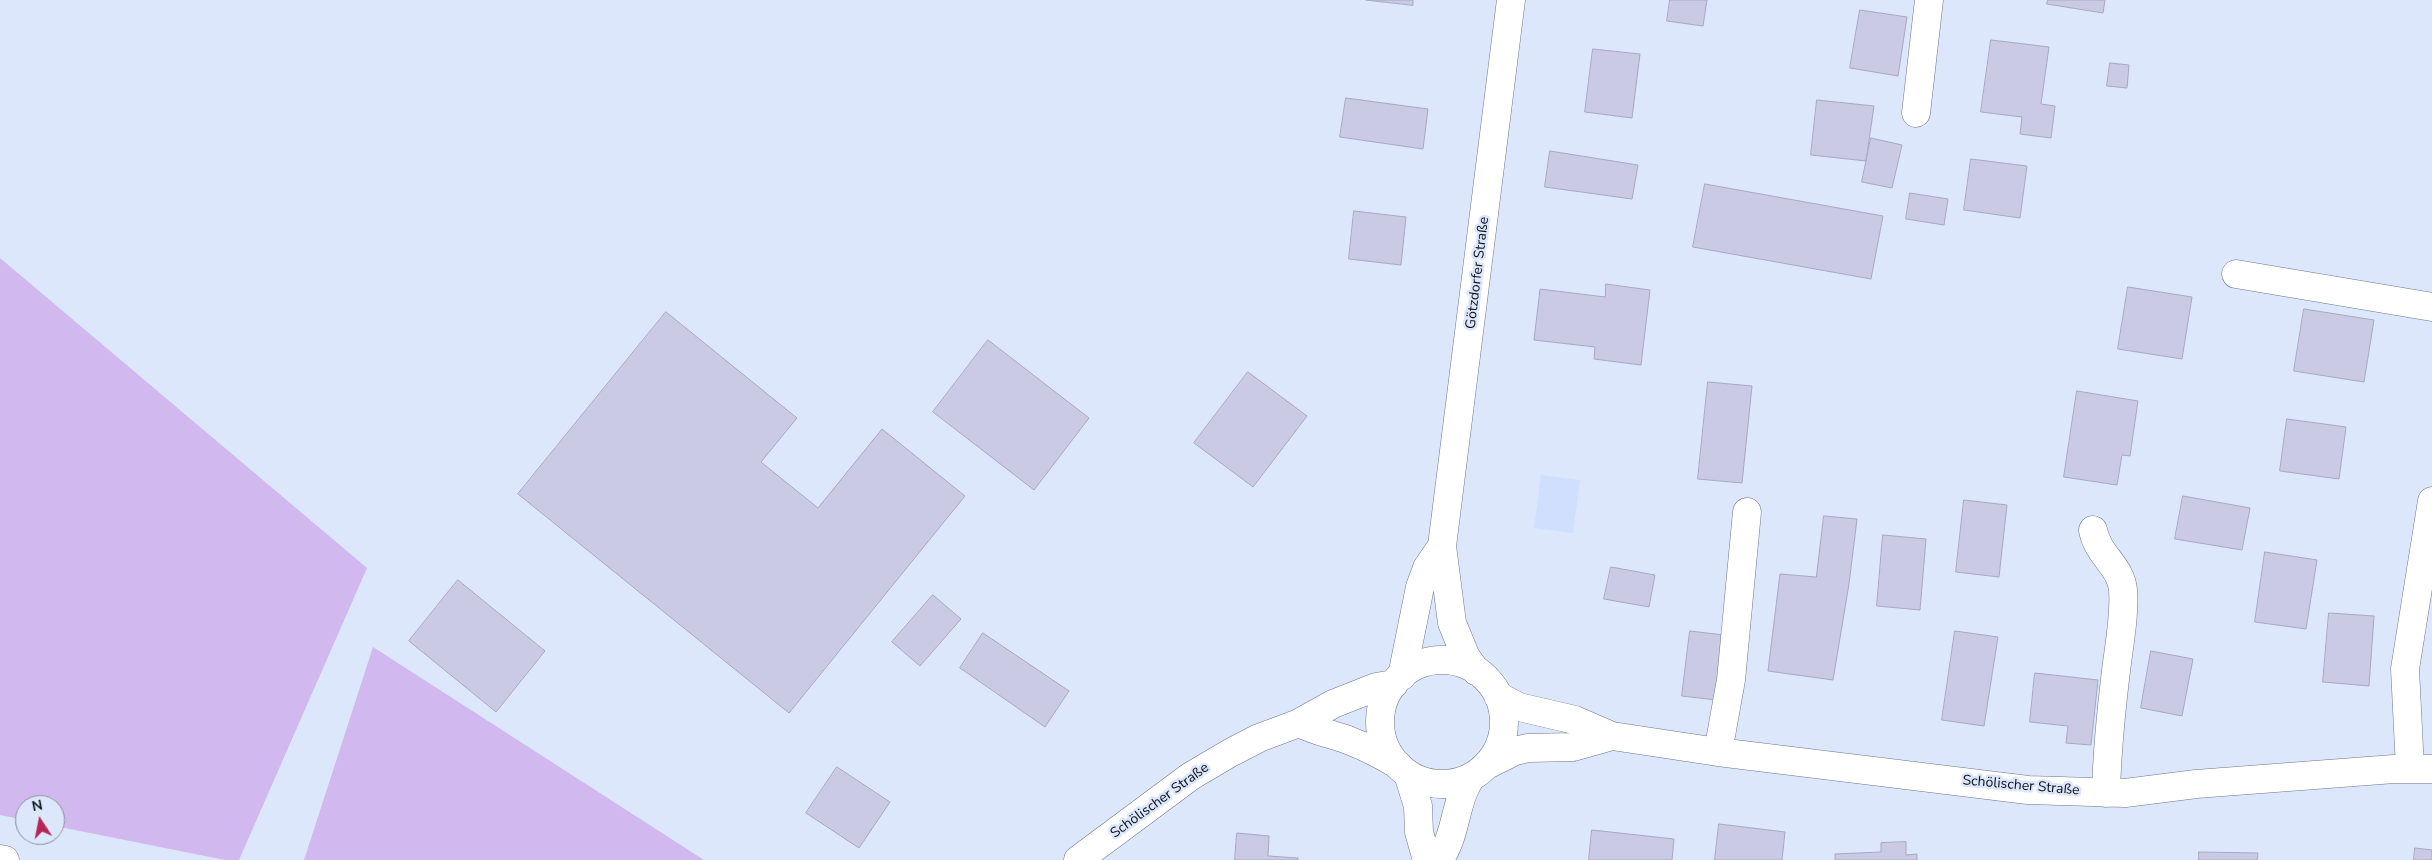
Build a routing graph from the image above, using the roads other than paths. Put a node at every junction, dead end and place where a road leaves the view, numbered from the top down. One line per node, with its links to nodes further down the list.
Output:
1 (1511, 0): 9 (street, Götzdorfer Straße)
2 (1929, 0): 3 (street)
3 (1916, 113)
4 (2236, 274): 5 (street)
5 (2432, 307)
6 (2432, 501): 16 (street)
7 (1747, 512): 15 (street)
8 (2093, 530): 19 (street)
9 (1442, 546): 10 (street, Götzdorfer Straße); 11 (street, Götzdorfer Straße)
10 (1476, 671): 11 (street); 12 (street)
11 (1398, 680): 13 (street, Schölischer Straße); 17 (street)
12 (1498, 696): 14 (street, Schölischer Straße); 18 (street)
13 (1299, 723): 17 (street); 22 (street, Schölischer Straße)
14 (1612, 736): 15 (street, Schölischer Straße); 18 (street, Schölischer Straße)
15 (1718, 752): 19 (street, Schölischer Straße)
16 (2421, 769): 19 (street, Schölischer Straße)
17 (1403, 770): 18 (street); 23 (street)
18 (1479, 771): 24 (street)
19 (2106, 793)
20 (0, 859): 21 (street)
21 (5, 860)
22 (1078, 860)
23 (1427, 860)
24 (1439, 860)

